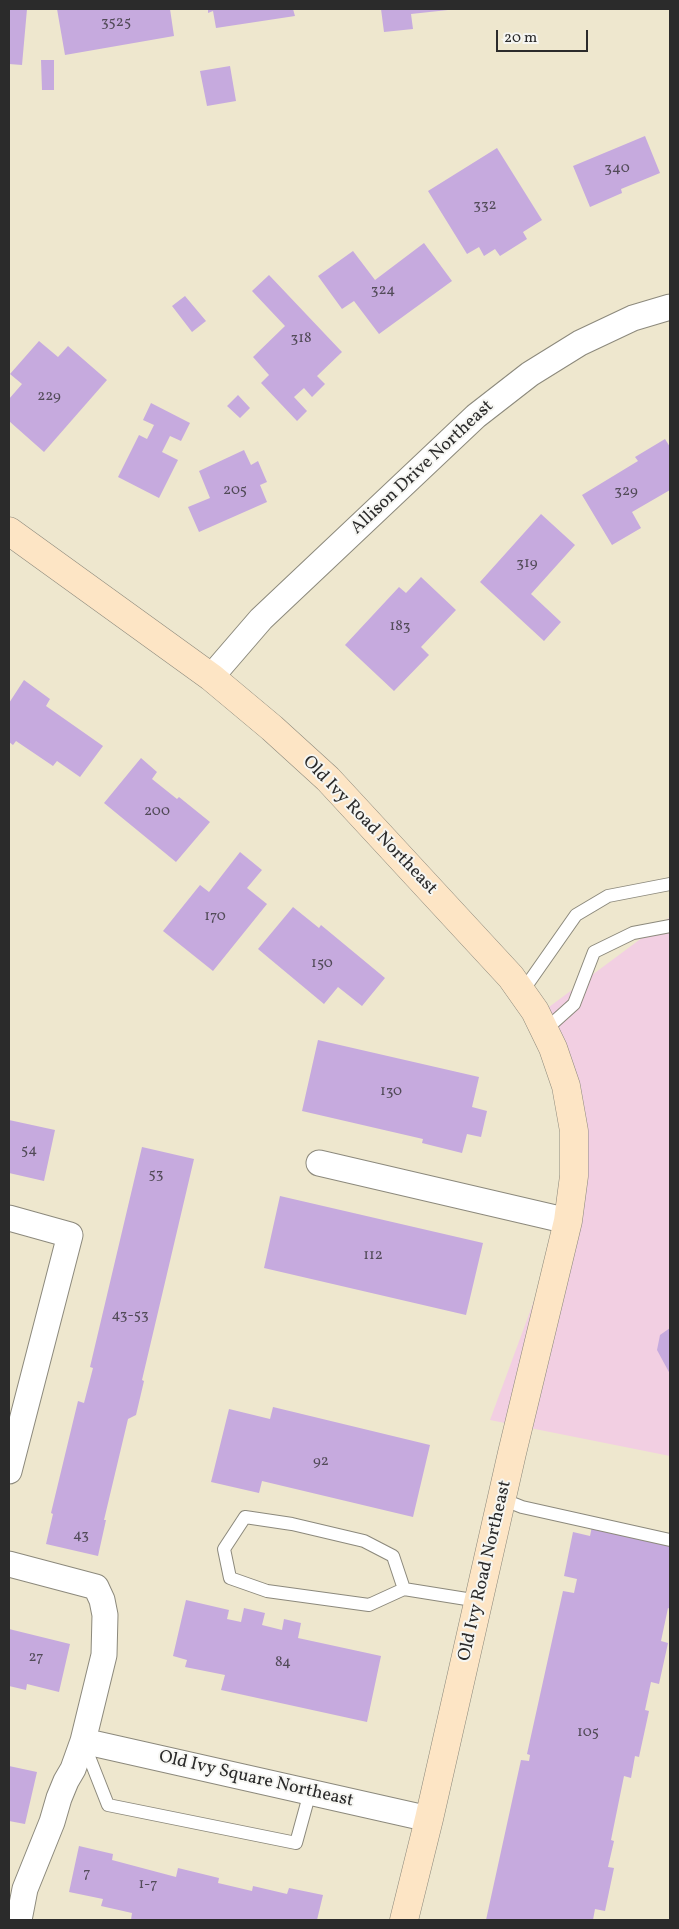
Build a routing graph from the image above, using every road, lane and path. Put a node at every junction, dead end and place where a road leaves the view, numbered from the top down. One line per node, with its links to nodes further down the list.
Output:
1 (670, 307): 3 (street, Allison Drive Northeast)
2 (9, 531): 3 (street, Old Ivy Road Northeast)
3 (211, 677): 6 (street, Old Ivy Road Northeast)
4 (670, 884): 6 (lane)
5 (670, 926): 7 (lane)
6 (522, 992): 7 (street, Old Ivy Road Northeast)
7 (544, 1030): 10 (street, Old Ivy Road Northeast)
8 (319, 1163): 10 (street)
9 (9, 1218): 11 (street)
10 (568, 1221): 12 (street, Old Ivy Road Northeast)
11 (9, 1471)
12 (502, 1499): 13 (lane); 16 (street, Old Ivy Road Northeast)
13 (670, 1540)
14 (9, 1564): 17 (street)
15 (404, 1589): 15 (lane); 16 (lane)
16 (479, 1601): 19 (street, Old Ivy Road Northeast)
17 (83, 1742): 18 (street, Old Ivy Square Northeast); 18 (lane); 20 (street)
18 (310, 1792): 19 (street, Old Ivy Square Northeast)
19 (429, 1819): 22 (street, Old Ivy Road Northeast)
20 (17, 1887): 21 (street)
21 (19, 1920)
22 (404, 1920)

